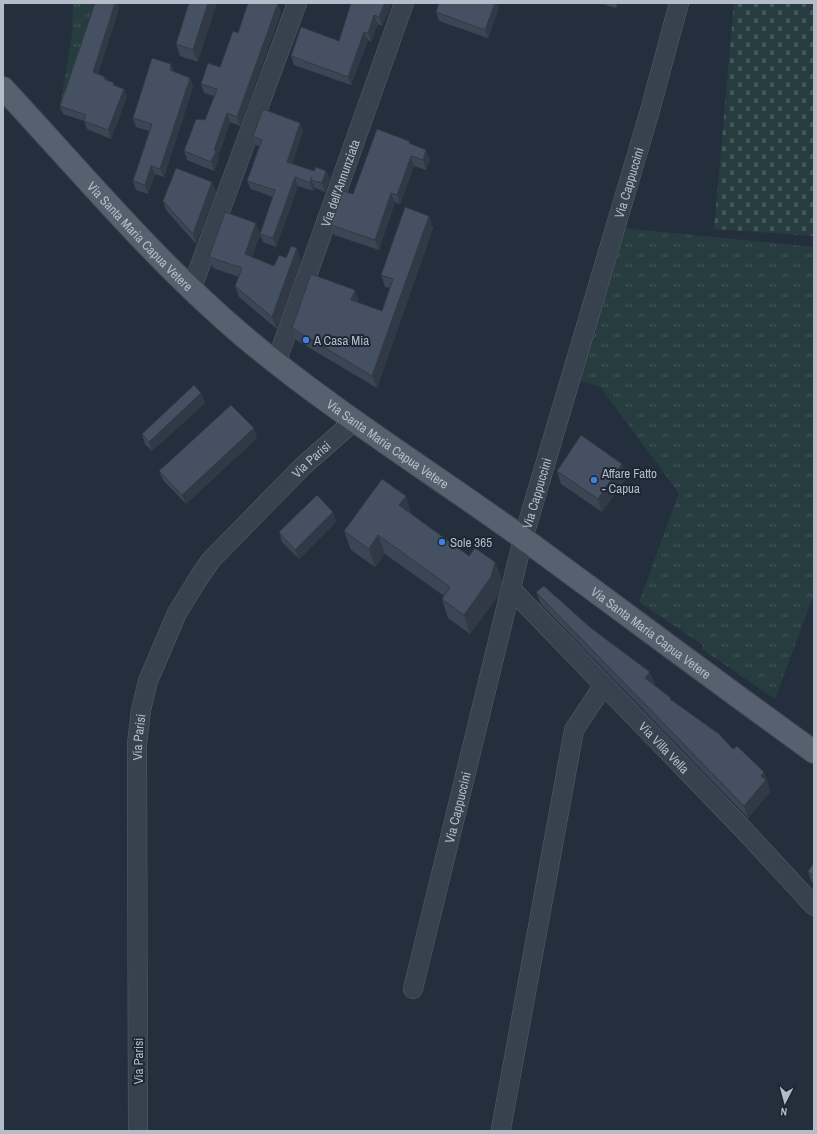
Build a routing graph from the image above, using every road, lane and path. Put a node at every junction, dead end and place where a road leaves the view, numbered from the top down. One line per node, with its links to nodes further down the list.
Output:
1 (297, 3): 5 (street)
2 (404, 3): 6 (street, Via dell'Annunziata)
3 (679, 3): 8 (street, Via Cappuccini)
4 (3, 88): 5 (main road, Via Santa Maria Capua Vetere)
5 (192, 290): 6 (main road, Via Santa Maria Capua Vetere)
6 (276, 363): 7 (main road, Via Santa Maria Capua Vetere)
7 (354, 421): 8 (main road, Via Santa Maria Capua Vetere); 15 (street, Via Parisi)
8 (523, 539): 9 (street, Via Cappuccini); 11 (main road, Via Santa Maria Capua Vetere)
9 (512, 590): 10 (street, Via Villa Vella); 13 (street, Via Cappuccini)
10 (603, 686): 12 (street, Via Villa Vella); 14 (street)
11 (814, 752)
12 (814, 906)
13 (413, 989)
14 (501, 1128)
15 (138, 1131)

